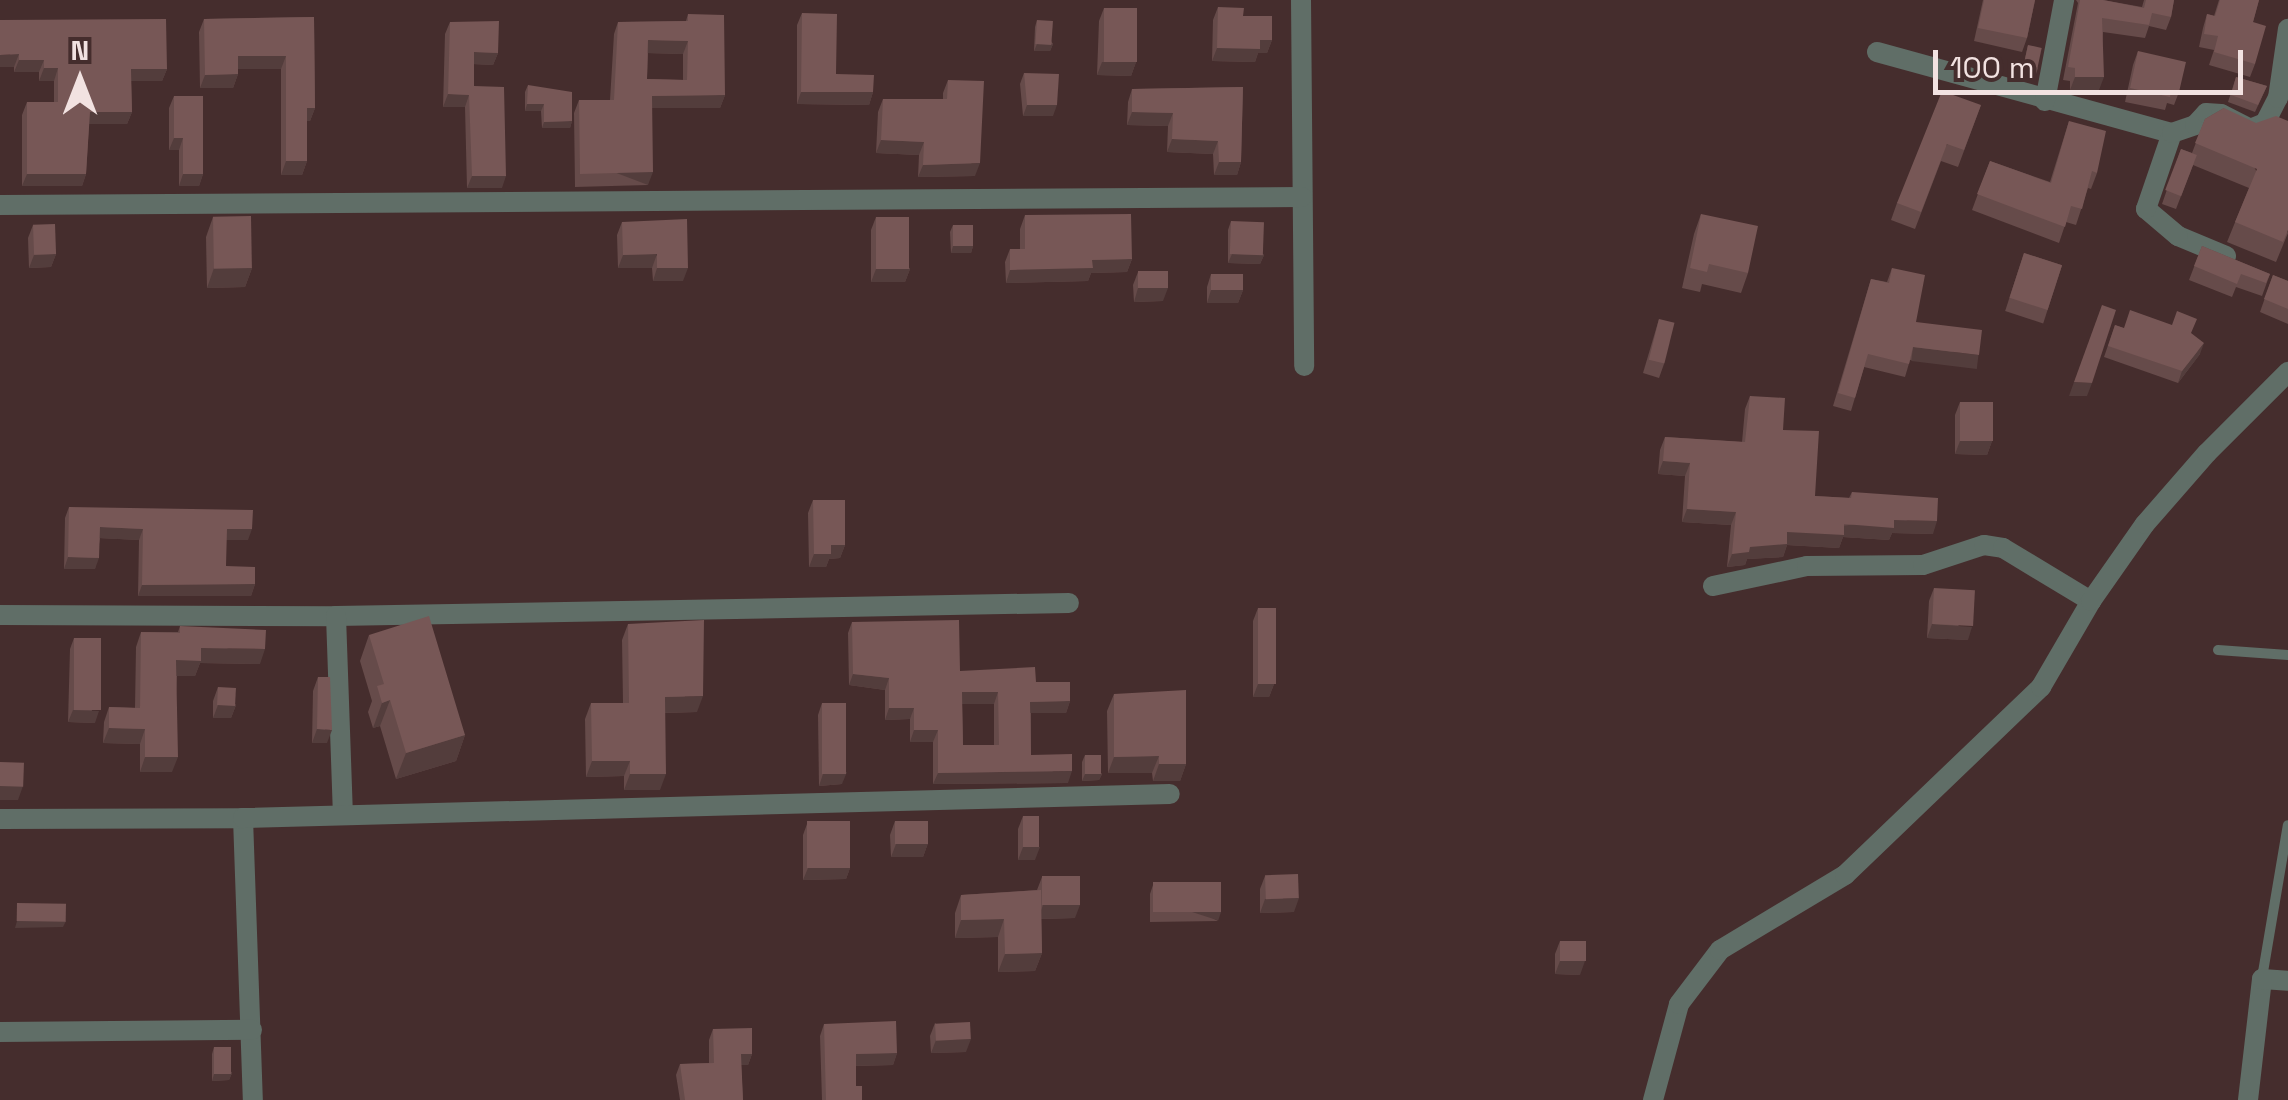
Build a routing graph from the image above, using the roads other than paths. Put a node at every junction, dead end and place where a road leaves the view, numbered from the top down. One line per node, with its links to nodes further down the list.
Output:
1 (1302, 0): 7 (street)
2 (2064, 0): 5 (street)
3 (2288, 29): 6 (street)
4 (1877, 52): 5 (street)
5 (2045, 100): 6 (street)
6 (2172, 133): 9 (street)
7 (1302, 197): 8 (street); 10 (street)
8 (0, 205)
9 (2250, 266)
10 (1304, 366)
11 (2288, 372): 13 (street)
12 (1713, 586): 13 (street)
13 (2091, 601): 29 (street)
14 (1069, 602): 16 (street)
15 (0, 615): 16 (street)
16 (336, 616): 20 (street)
17 (2218, 650): 18 (lane)
18 (2288, 654)
19 (1170, 794): 20 (street)
20 (343, 815): 22 (street)
21 (0, 818): 22 (street)
22 (243, 818): 26 (street)
23 (2288, 825): 24 (lane)
24 (2262, 979): 25 (street); 30 (street)
25 (2288, 980)
26 (252, 1030): 27 (street); 28 (street)
27 (0, 1032)
28 (252, 1100)
29 (1653, 1100)
30 (2248, 1100)

